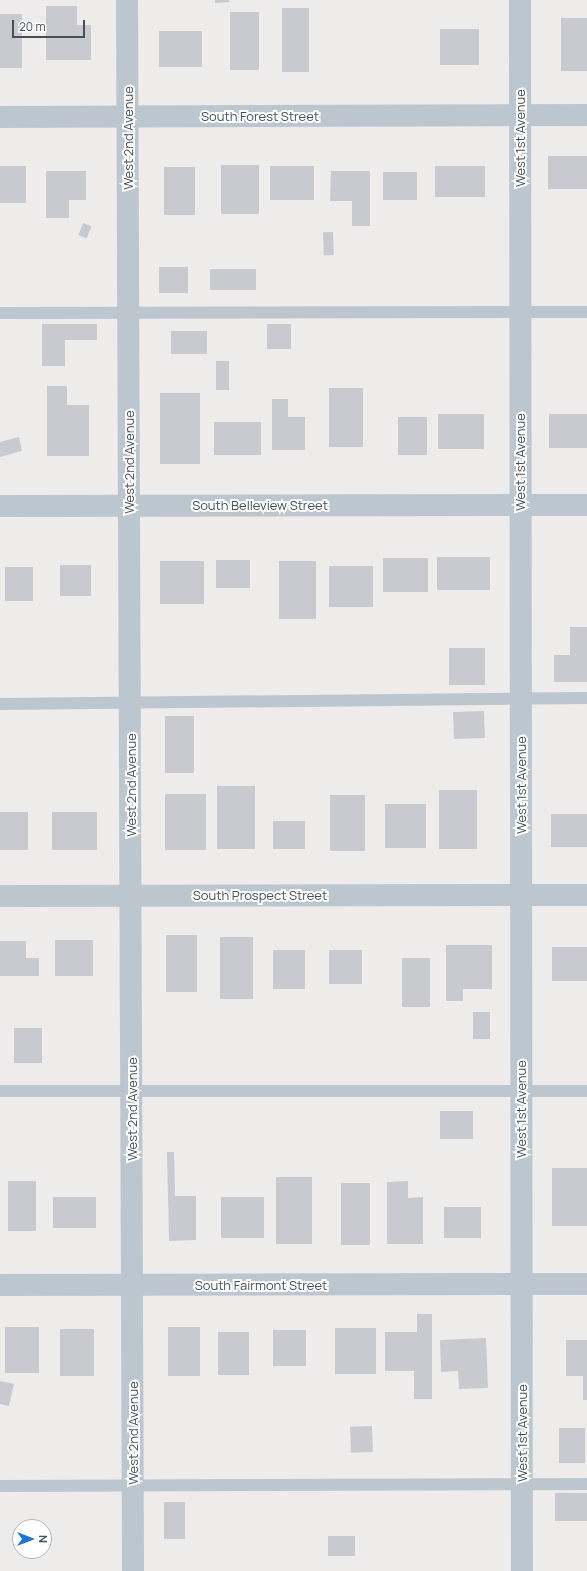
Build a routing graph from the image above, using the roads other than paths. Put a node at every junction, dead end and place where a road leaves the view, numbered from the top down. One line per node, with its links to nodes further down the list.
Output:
1 (127, 0): 4 (street, West 2nd Avenue)
2 (520, 0): 5 (street, West 1st Avenue)
3 (587, 115): 5 (street, South Forest Street)
4 (128, 116): 5 (street, South Forest Street); 6 (street, South Forest Street); 7 (street, West 2nd Avenue)
5 (520, 116): 8 (street, West 1st Avenue)
6 (0, 117)
7 (129, 312): 8 (lane); 10 (lane); 14 (street, West 2nd Avenue)
8 (520, 312): 9 (lane); 11 (street, West 1st Avenue)
9 (587, 312)
10 (0, 313)
11 (520, 505): 12 (street, South Belleview Street); 14 (street, South Belleview Street); 15 (street, West 1st Avenue)
12 (587, 505)
13 (0, 506): 14 (street, South Belleview Street)
14 (130, 506): 18 (street, West 2nd Avenue)
15 (521, 698): 16 (lane); 18 (lane); 20 (street, West 1st Avenue)
16 (587, 698)
17 (0, 704): 18 (lane)
18 (130, 704): 19 (street, West 2nd Avenue)
19 (131, 895): 20 (street, South Prospect Street); 22 (street, South Prospect Street); 25 (street, West 2nd Avenue)
20 (521, 895): 21 (street, South Prospect Street); 23 (street, West 1st Avenue)
21 (587, 895)
22 (0, 896)
23 (521, 1090): 25 (lane); 26 (lane); 27 (street, West 1st Avenue)
24 (0, 1091): 25 (lane)
25 (132, 1091): 30 (street, West 2nd Avenue)
26 (587, 1091)
27 (521, 1284): 28 (street, South Fairmont Street); 30 (street, South Fairmont Street); 32 (street, West 1st Avenue)
28 (587, 1284)
29 (0, 1285): 30 (street, South Fairmont Street)
30 (132, 1285): 34 (street, West 2nd Avenue)
31 (587, 1484): 32 (lane)
32 (522, 1485): 34 (lane); 36 (street, West 1st Avenue)
33 (0, 1486): 34 (lane)
34 (133, 1486): 35 (street, West 2nd Avenue)
35 (134, 1571)
36 (522, 1571)

